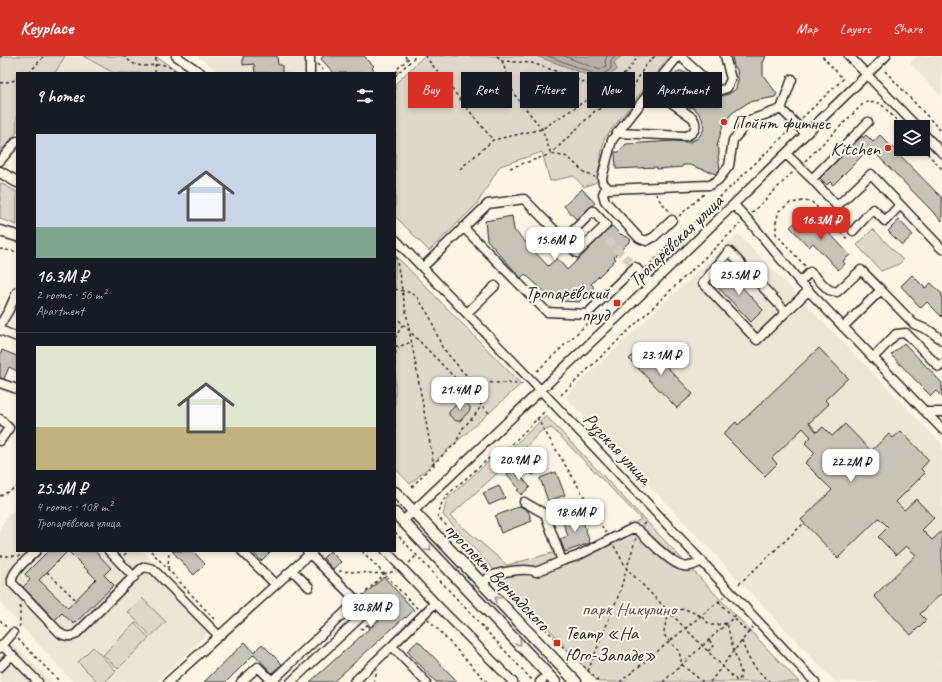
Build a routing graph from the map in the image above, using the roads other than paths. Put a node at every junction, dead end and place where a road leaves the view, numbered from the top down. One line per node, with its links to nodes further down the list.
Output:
1 (176, 56): 7 (street)
2 (310, 56): 8 (street)
3 (679, 56): 4 (street); 9 (street)
4 (726, 56)
5 (849, 56): 10 (street)
6 (886, 56): 10 (street, Тропарёвская улица)
7 (200, 72)
8 (310, 72)
9 (666, 72)
10 (867, 75): 15 (street); 18 (street, Тропарёвская улица)
11 (792, 80): 14 (street)
12 (643, 100): 17 (street)
13 (679, 108): 17 (street)
14 (781, 109): 18 (street); 27 (street)
15 (910, 120)
16 (868, 122): 25 (street)
17 (617, 133): 27 (street)
18 (806, 134): 22 (street, Тропарёвская улица)
19 (930, 140): 21 (street)
20 (16, 142): 23 (street)
21 (942, 153)
22 (786, 154): 25 (street); 28 (street, Тропарёвская улица)
23 (0, 161)
24 (0, 172): 26 (main road)
25 (812, 179): 29 (street)
26 (16, 181)
27 (606, 187): 30 (street)
28 (734, 205): 41 (street); 42 (street, Тропарёвская улица)
29 (900, 205): 33 (street); 39 (street)
30 (674, 217)
31 (463, 227): 38 (street); 40 (street); 42 (street)
32 (0, 231): 35 (main road)
33 (853, 231)
34 (0, 236): 36 (main road)
35 (16, 238)
36 (16, 238)
37 (396, 239): 40 (street, Рузская улица)
38 (564, 240): 38 (street)
39 (942, 249)
40 (423, 267): 48 (street, Рузская улица)
41 (800, 282): 44 (street); 45 (street)
42 (652, 284): 58 (street, Тропарёвская улица)
43 (495, 286): 48 (street)
44 (881, 290): 50 (street); 53 (street)
45 (808, 291): 47 (street); 50 (street)
46 (16, 294): 49 (street)
47 (786, 312): 47 (street)
48 (467, 313): 58 (street, Рузская улица)
49 (0, 325)
50 (843, 327): 54 (street)
51 (0, 330): 52 (street)
52 (16, 337)
53 (942, 340)
54 (873, 358): 55 (street); 59 (street)
55 (942, 364)
56 (0, 382): 57 (street)
57 (16, 389)
58 (541, 390): 66 (street, Тропарёвская улица); 75 (street, Рузская улица)
59 (926, 412): 60 (street); 62 (street)
60 (942, 412)
61 (0, 418): 63 (street)
62 (942, 429)
63 (0, 441)
64 (396, 493): 66 (main road, проспект Вернадского)
65 (524, 502): 74 (street)
66 (413, 511): 68 (street); 79 (main road, проспект Вернадского)
67 (396, 514): 68 (main road, проспект Вернадского)
68 (402, 520): 89 (main road, проспект Вернадского, one-way to 89)
69 (110, 552): 77 (street)
70 (243, 552): 78 (street)
71 (310, 552): 76 (street); 81 (street)
72 (387, 552): 82 (street)
73 (34, 553): 77 (street)
74 (562, 561): 75 (street); 79 (street)
75 (702, 561): 100 (street, Рузская улица)
76 (292, 570): 78 (street); 80 (street)
77 (134, 577): 83 (street)
78 (275, 584): 83 (street)
79 (482, 584): 99 (main road, проспект Вернадского, one-way to 79)
80 (309, 587)
81 (357, 601): 90 (street); 94 (street)
82 (435, 603): 86 (street); 97 (street)
83 (221, 633): 92 (street)
84 (13, 634): 85 (street)
85 (2, 643): 87 (street)
86 (392, 646): 95 (street); 96 (street)
87 (12, 655): 88 (street); 91 (street)
88 (0, 667)
89 (552, 678): 98 (street)
90 (272, 681): 93 (street)
91 (38, 682)
92 (168, 682)
93 (241, 682)
94 (291, 682)
95 (354, 682)
96 (426, 682)
97 (513, 682)
98 (540, 682)
99 (576, 682)
100 (815, 682)

